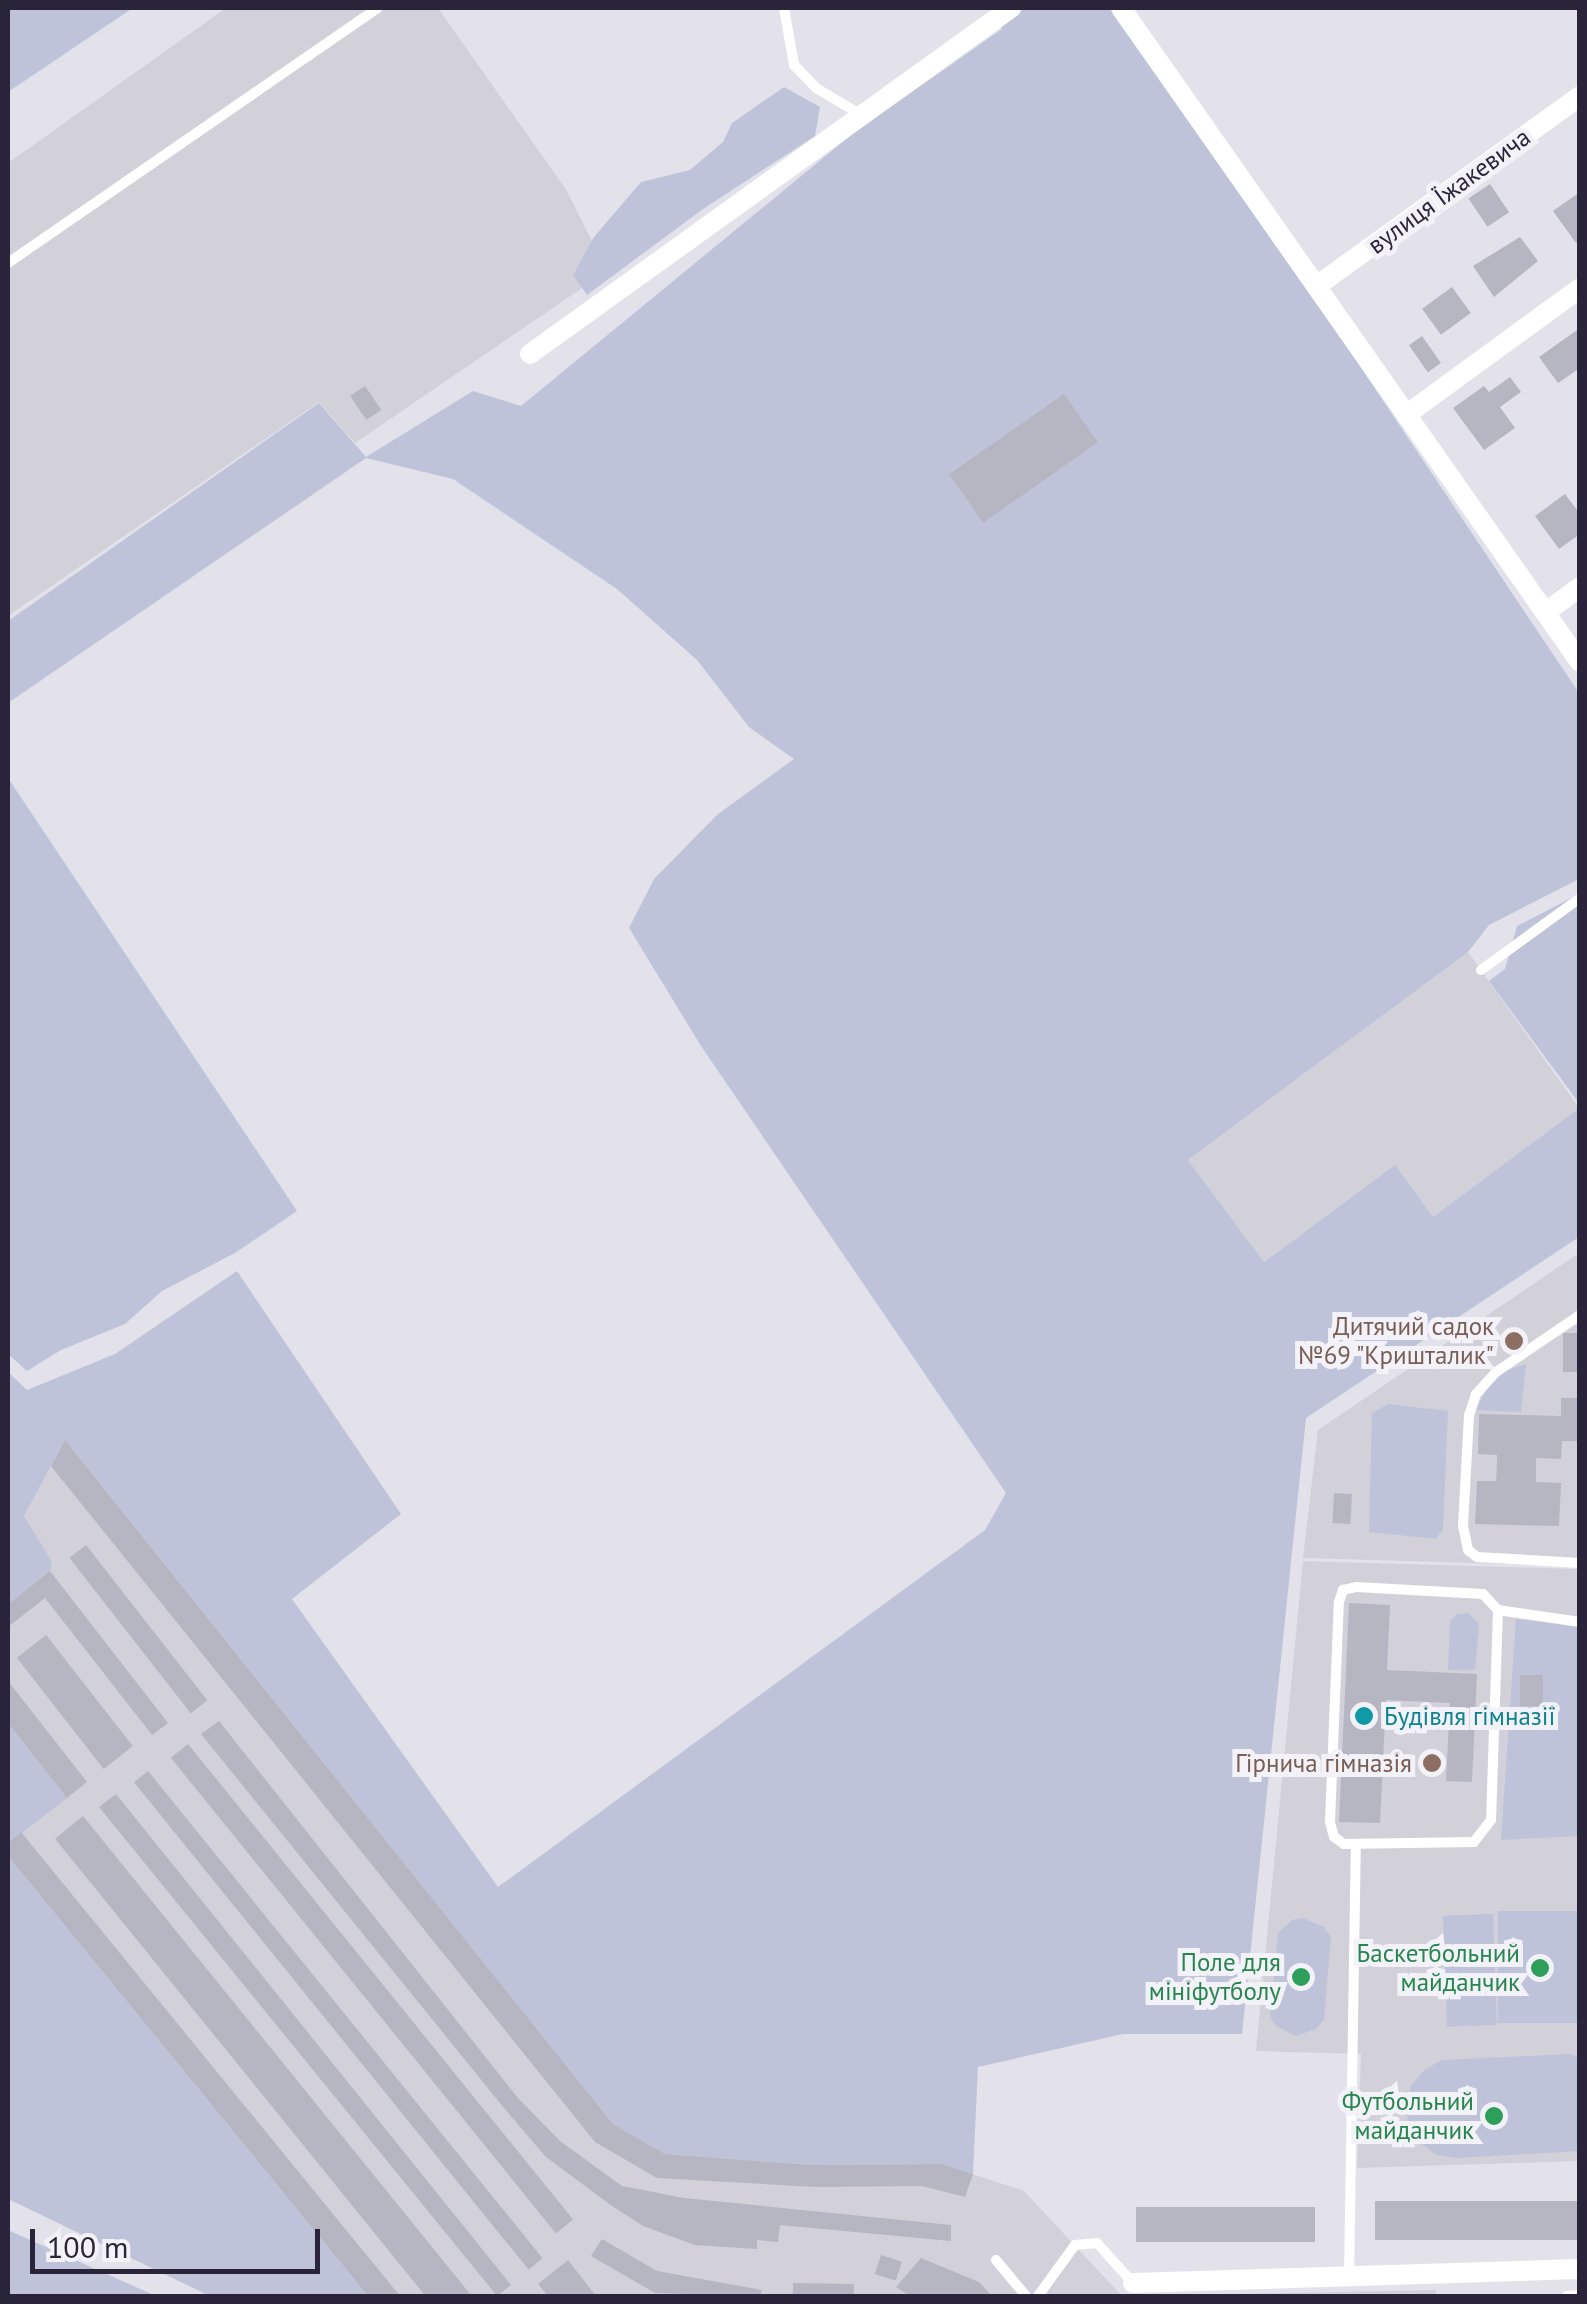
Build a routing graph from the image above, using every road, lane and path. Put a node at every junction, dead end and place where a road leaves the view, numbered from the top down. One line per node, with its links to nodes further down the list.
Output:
1 (378, 8): 7 (lane)
2 (784, 8): 6 (lane)
3 (1011, 8): 6 (street)
4 (1121, 8): 8 (street)
5 (1580, 96): 8 (street, вулиця Їжакевича)
6 (860, 114): 10 (street)
7 (8, 263)
8 (1318, 285): 11 (street)
9 (1580, 288): 11 (street)
10 (530, 354)
11 (1406, 415): 13 (street)
12 (1580, 587): 13 (street)
13 (1546, 612): 14 (street)
14 (1580, 662)
15 (1580, 898): 16 (lane)
16 (1481, 970)
17 (1580, 1314): 18 (lane)
18 (1580, 1563)
19 (1498, 1610): 20 (lane); 21 (lane); 21 (lane)
20 (1580, 1622)
21 (1356, 1844): 24 (lane)
22 (996, 2260): 27 (lane)
23 (1580, 2269): 24 (street)
24 (1350, 2278): 25 (street)
25 (1133, 2283): 28 (lane)
26 (1580, 2295): 29 (lane)
27 (1026, 2296)
28 (1038, 2296)
29 (1567, 2296)

